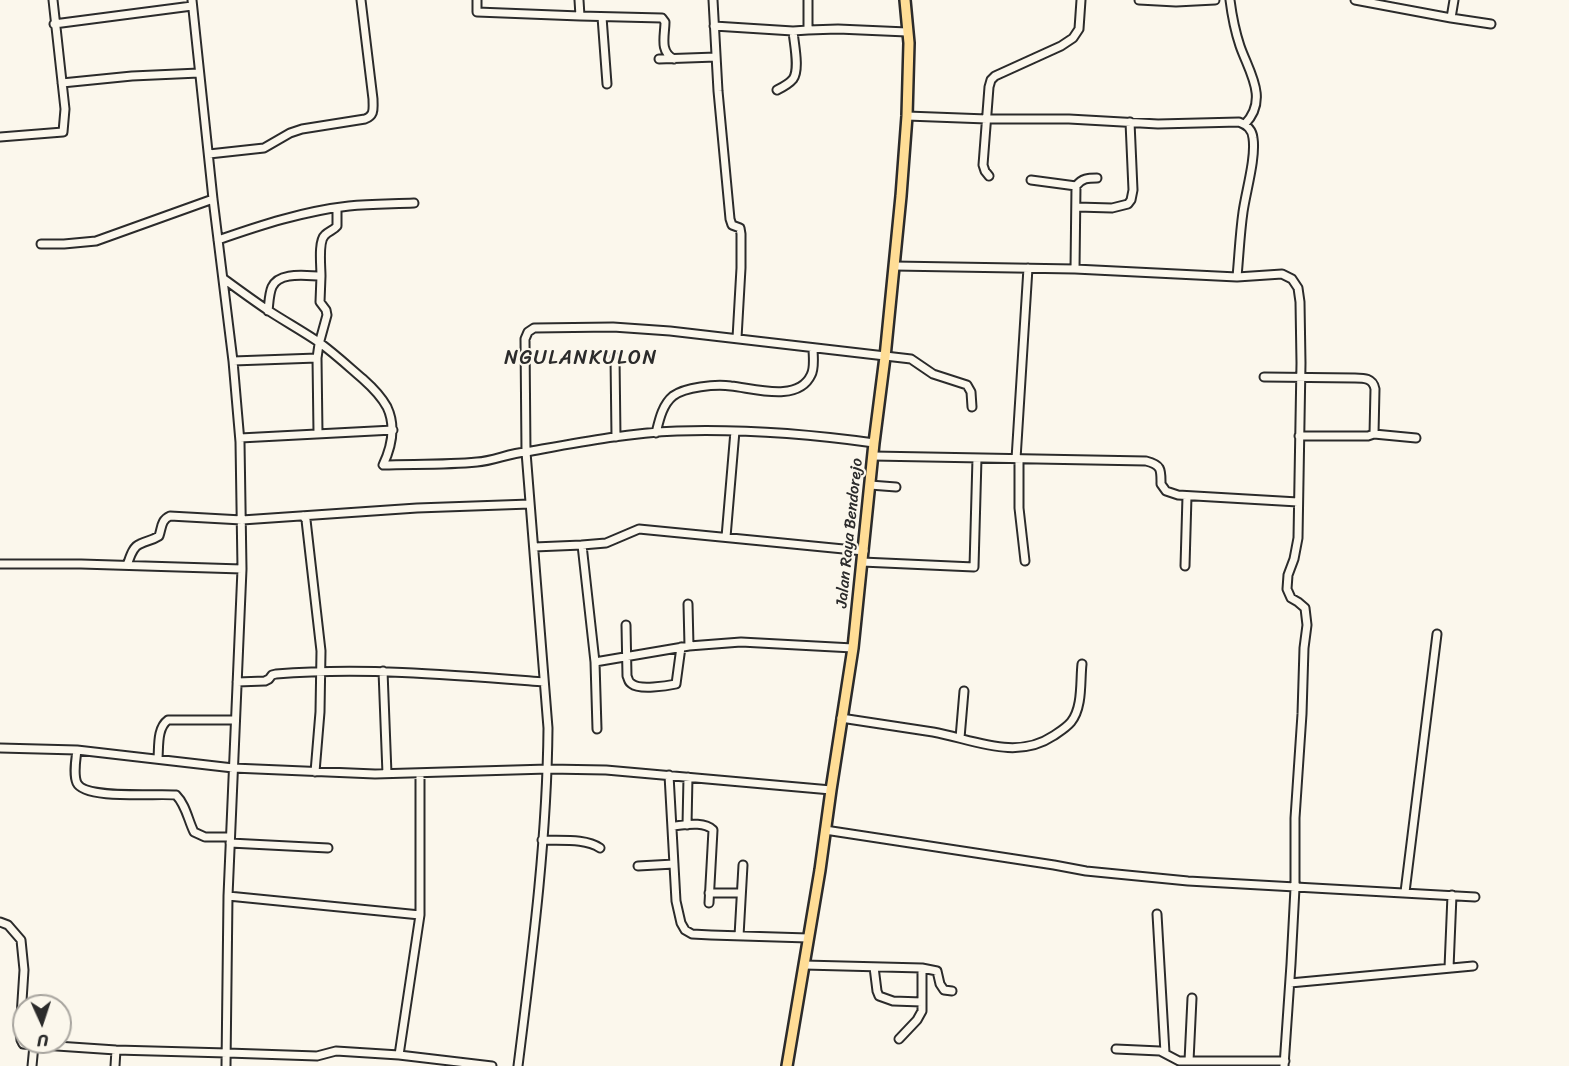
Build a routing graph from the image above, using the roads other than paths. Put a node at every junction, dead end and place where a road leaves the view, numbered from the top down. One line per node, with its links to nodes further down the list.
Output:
1 (53, 0): 18 (street)
2 (361, 0): 36 (street)
3 (477, 0): 15 (street)
4 (579, 0): 15 (street)
5 (713, 0): 20 (street)
6 (808, 0): 21 (street)
7 (904, 0): 23 (main road, Jalan Raya Bendorejo)
8 (1081, 0): 32 (street)
9 (1139, 0): 10 (street)
10 (1215, 0)
11 (1230, 0): 34 (street)
12 (1355, 0): 17 (street)
13 (1454, 0): 17 (street)
14 (192, 3): 18 (street); 27 (street)
15 (580, 16): 16 (street)
16 (602, 17): 26 (street); 29 (street)
17 (1451, 18): 19 (street)
18 (54, 24): 28 (street)
19 (1491, 24)
20 (714, 26): 22 (street); 24 (street)
21 (808, 30): 22 (street); 23 (street)
22 (793, 32): 30 (street)
23 (907, 32): 31 (main road, Jalan Raya Bendorejo)
24 (716, 57): 26 (street); 54 (street)
25 (659, 59): 26 (street)
26 (674, 59)
27 (199, 73): 28 (street); 36 (street)
28 (62, 83): 35 (street)
29 (607, 84)
30 (777, 90)
31 (906, 116): 32 (street); 47 (main road, Jalan Raya Bendorejo)
32 (987, 119): 33 (street); 37 (street)
33 (1130, 122): 34 (street); 43 (street)
34 (1245, 124): 51 (street)
35 (0, 137)
36 (209, 154): 41 (street)
37 (989, 176)
38 (1097, 178): 40 (street)
39 (1031, 180): 40 (street)
40 (1076, 186): 43 (street)
41 (213, 199): 45 (street); 46 (street)
42 (414, 203): 44 (street)
43 (1077, 207): 49 (street)
44 (337, 208): 45 (street); 50 (street)
45 (218, 240): 52 (street)
46 (41, 244)
47 (894, 266): 48 (street); 58 (main road, Jalan Raya Bendorejo)
48 (1028, 268): 49 (street); 77 (street)
49 (1076, 269): 51 (street)
50 (321, 276): 53 (street); 55 (street)
51 (1237, 277): 62 (street)
52 (224, 279): 53 (street); 60 (street)
53 (268, 311): 55 (street)
54 (737, 338): 56 (street); 74 (street)
55 (319, 345): 59 (street); 64 (street)
56 (813, 348): 58 (street); 66 (street)
57 (615, 357): 70 (street)
58 (885, 357): 63 (street); 73 (main road, Jalan Raya Bendorejo)
59 (317, 358): 60 (street); 67 (street)
60 (233, 361): 71 (street)
61 (1264, 377): 62 (street)
62 (1301, 378): 68 (street); 69 (street)
63 (972, 407)
64 (393, 430): 67 (street); 74 (street)
65 (735, 431): 66 (street); 73 (street); 85 (street)
66 (656, 433): 70 (street)
67 (318, 434): 71 (street)
68 (1374, 434): 69 (street); 72 (street)
69 (1299, 436): 81 (street)
70 (616, 437): 74 (street)
71 (240, 438): 84 (street)
72 (1416, 438)
73 (874, 443): 75 (main road, Jalan Raya Bendorejo)
74 (526, 452): 82 (street)
75 (873, 456): 76 (street); 78 (main road, Jalan Raya Bendorejo)
76 (978, 458): 77 (street); 90 (street)
77 (1017, 459): 80 (street); 89 (street)
78 (870, 485): 79 (street); 88 (main road, Jalan Raya Bendorejo)
79 (896, 487)
80 (1187, 496): 81 (street); 93 (street)
81 (1298, 502): 134 (street)
82 (530, 504): 83 (street); 87 (street)
83 (303, 516): 84 (street); 105 (street)
84 (242, 520): 92 (street); 94 (street)
85 (726, 537): 86 (street); 88 (street)
86 (582, 545): 87 (street); 102 (street)
87 (534, 547): 107 (street)
88 (864, 551): 90 (main road, Jalan Raya Bendorejo)
89 (1025, 561)
90 (862, 562): 100 (main road, Jalan Raya Bendorejo)
91 (0, 564): 92 (street)
92 (128, 565): 94 (street)
93 (1185, 566)
94 (242, 569): 106 (street)
95 (688, 604): 98 (street)
96 (626, 625): 101 (street)
97 (1437, 634): 135 (street)
98 (689, 646): 99 (street); 100 (street)
99 (681, 648): 101 (street); 101 (street)
100 (853, 648): 109 (main road, Jalan Raya Bendorejo)
101 (626, 657): 102 (street)
102 (595, 662): 111 (street)
103 (1082, 664): 112 (street)
104 (383, 671): 105 (street); 107 (street); 119 (street)
105 (321, 672): 106 (street); 118 (street)
106 (237, 682): 110 (street)
107 (544, 682): 117 (street)
108 (964, 692): 112 (street)
109 (842, 718): 112 (street); 123 (main road, Jalan Raya Bendorejo)
110 (235, 720): 115 (street); 116 (street)
111 (597, 729)
112 (960, 738)
113 (0, 748): 114 (street)
114 (77, 750): 115 (street); 127 (street)
115 (158, 758): 116 (street)
116 (233, 768): 118 (street); 127 (street)
117 (548, 769): 120 (street); 121 (street); 128 (street)
118 (315, 772): 119 (street)
119 (387, 774): 120 (street)
120 (420, 774): 143 (street)
121 (669, 775): 122 (street); 125 (street)
122 (688, 777): 123 (street); 124 (street)
123 (831, 790): 126 (main road, Jalan Raya Bendorejo)
124 (687, 825): 125 (street); 136 (street)
125 (673, 826): 131 (street)
126 (825, 830): 134 (street); 146 (main road, Jalan Raya Bendorejo)
127 (230, 840): 129 (street); 139 (street)
128 (542, 840): 130 (street); 170 (street)
129 (328, 848)
130 (600, 848)
131 (674, 864): 133 (street); 145 (street)
132 (743, 865): 137 (street)
133 (638, 866)
134 (1295, 888): 135 (street); 152 (street)
135 (1405, 892): 138 (street)
136 (709, 893): 137 (street); 141 (street)
137 (741, 893): 145 (street)
138 (1452, 895): 140 (street); 151 (street)
139 (228, 896): 143 (street); 161 (street)
140 (1475, 897)
141 (709, 903)
142 (1157, 914): 162 (street)
143 (420, 915): 163 (street)
144 (0, 922): 154 (street)
145 (739, 936): 146 (street)
146 (808, 938): 147 (main road, Jalan Raya Bendorejo)
147 (804, 965): 149 (street); 171 (main road, Jalan Raya Bendorejo)
148 (1473, 966): 151 (street)
149 (874, 967): 150 (street); 156 (street)
150 (922, 968): 153 (street); 156 (street)
151 (1449, 968): 152 (street)
152 (1290, 983): 165 (street)
153 (952, 991)
154 (22, 994)
155 (1192, 998): 164 (street)
156 (922, 1002): 157 (street)
157 (899, 1039)
158 (72, 1047): 160 (street)
159 (1116, 1049): 162 (street)
160 (116, 1050): 161 (street); 166 (street)
161 (227, 1053): 163 (street); 167 (street)
162 (1165, 1053): 164 (street)
163 (399, 1055): 168 (street)
164 (1186, 1063): 165 (street)
165 (1285, 1063)
166 (115, 1066)
167 (226, 1066)
168 (482, 1066): 169 (street)
169 (492, 1066)
170 (518, 1066)
171 (787, 1066)

